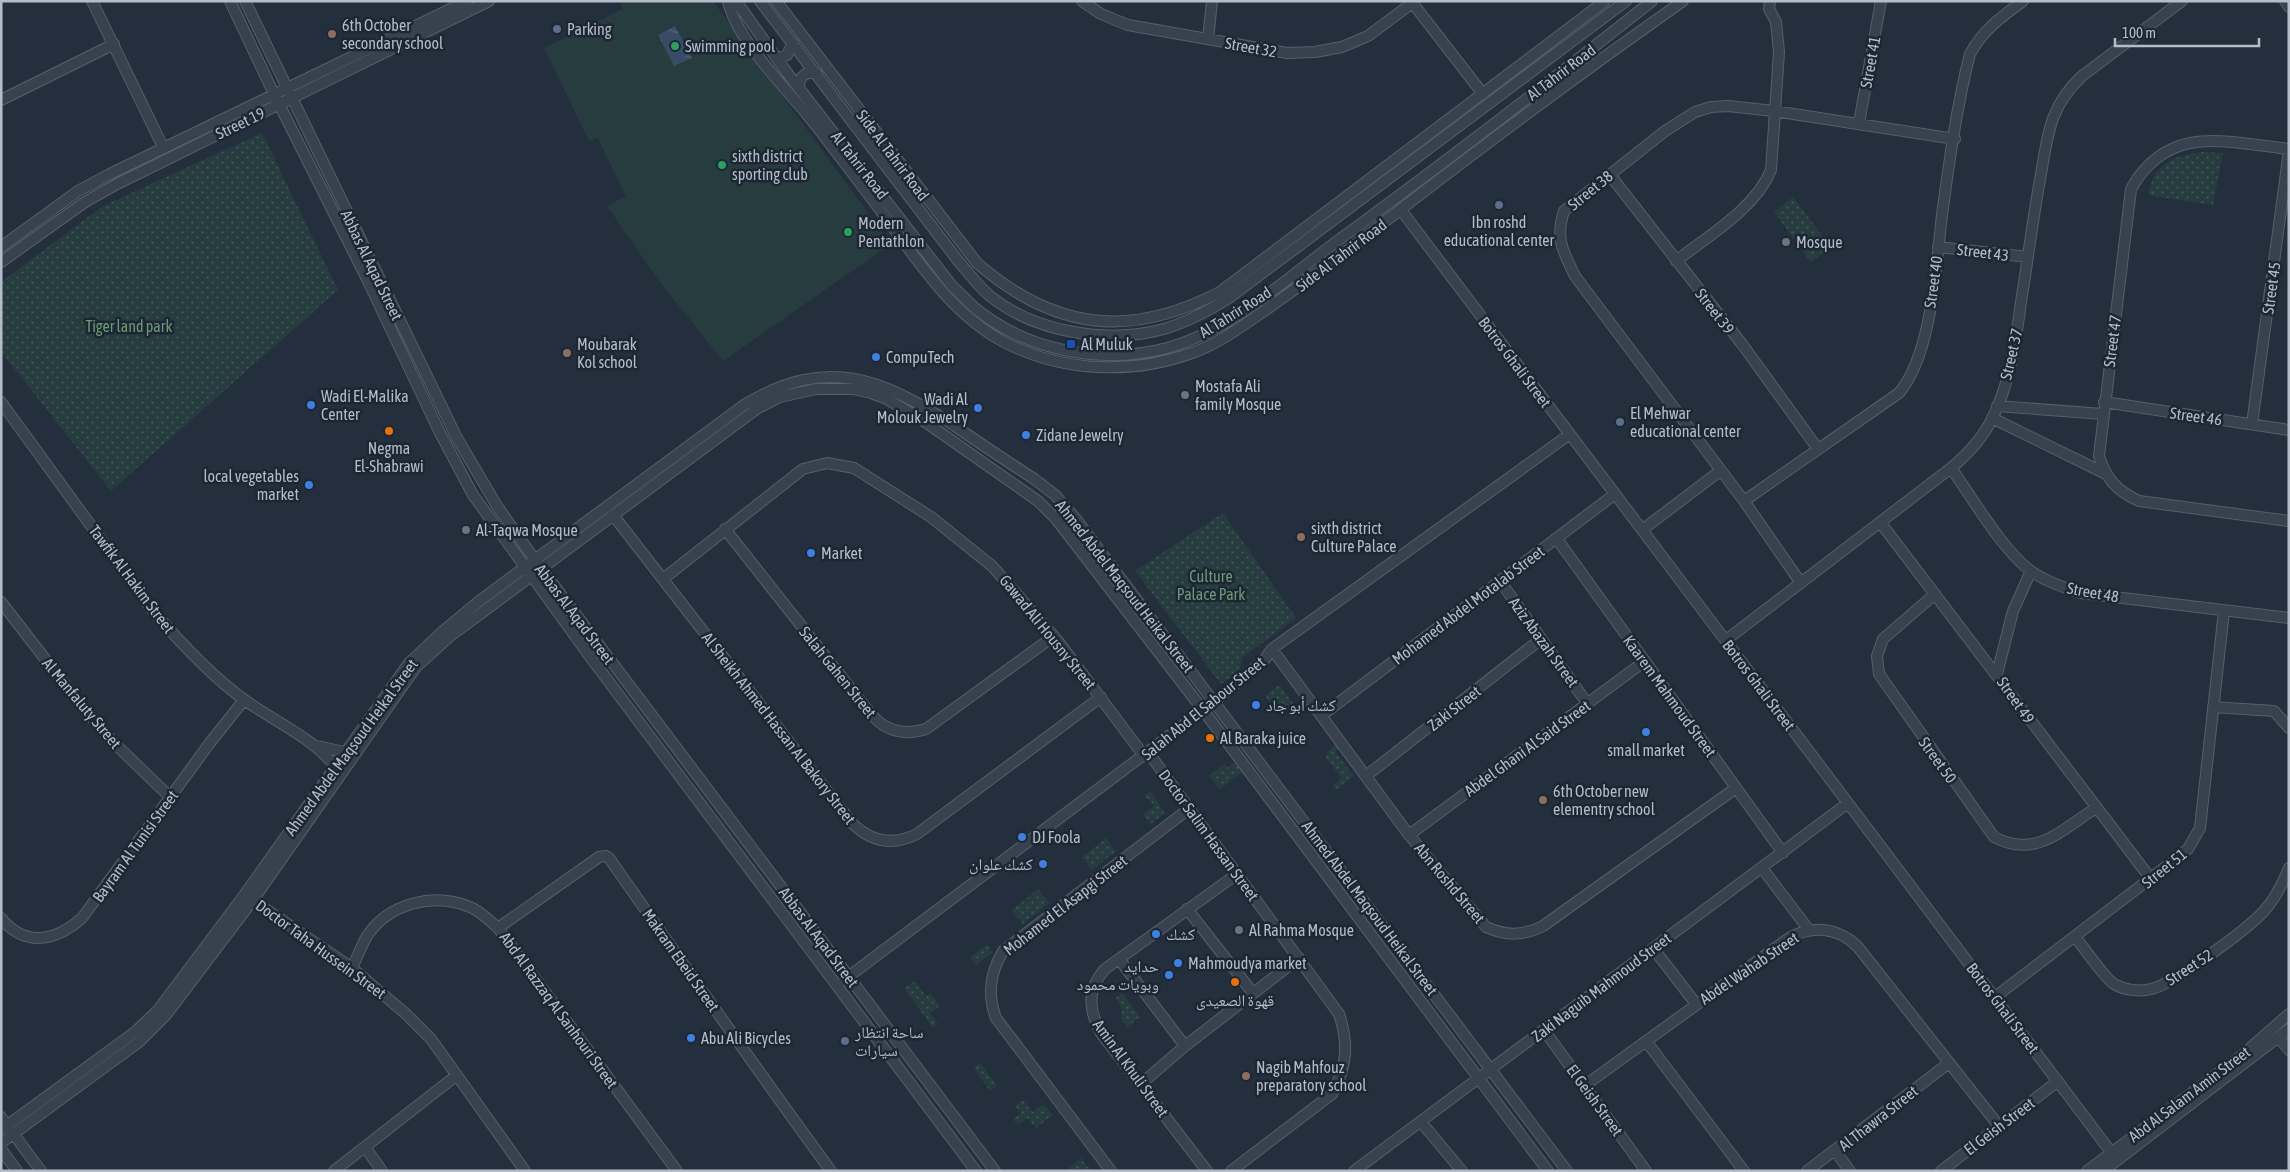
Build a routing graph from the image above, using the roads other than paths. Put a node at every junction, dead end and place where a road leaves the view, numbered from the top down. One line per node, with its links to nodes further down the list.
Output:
1 (92, 1): 26 (street)
2 (230, 1): 35 (street, Abbas Al Aqad Street)
3 (245, 1): 33 (street, Abbas Al Aqad Street)
4 (467, 1): 33 (street, Street 19)
5 (489, 1): 37 (street, Street 19)
6 (728, 1): 61 (street, Side Al Tahrir Road)
7 (736, 1): 28 (street, Al Tahrir Road)
8 (760, 1): 25 (street, Al Tahrir Road)
9 (776, 1): 53 (street, Side Al Tahrir Road)
10 (1082, 1): 24 (street, Street 32)
11 (1212, 1): 24 (street)
12 (1626, 1): 23 (street, Al Tahrir Road)
13 (1652, 1): 29 (street, Al Tahrir Road)
14 (1683, 1): 46 (street, Side Al Tahrir Road)
15 (1770, 1): 40 (street)
16 (1882, 1): 44 (street, Street 41)
17 (2023, 1): 45 (street, Street 40)
18 (2182, 1): 57 (street, Street 37)
19 (2286, 1): 22 (street)
20 (1413, 2): 24 (street, Street 32); 36 (street)
21 (1602, 4): 23 (street); 36 (street, Side Al Tahrir Road)
22 (2289, 7)
23 (1594, 26): 27 (street, Al Tahrir Road)
24 (1208, 39)
25 (793, 43): 28 (street); 30 (street, Al Tahrir Road)
26 (114, 44): 38 (street); 47 (street)
27 (1555, 56): 29 (street); 31 (street, Al Tahrir Road)
28 (777, 58): 32 (street, Al Tahrir Road)
29 (1565, 69): 34 (street, Al Tahrir Road)
30 (817, 74): 32 (street); 60 (street, Al Tahrir Road)
31 (1527, 77): 34 (street); 41 (street, Al Tahrir Road)
32 (799, 87): 56 (street, Al Tahrir Road)
33 (287, 88): 35 (street, Street 19); 37 (street, Abbas Al Aqad Street)
34 (1535, 92): 42 (street, Al Tahrir Road)
35 (274, 94): 39 (street, Abbas Al Aqad Street); 47 (street, Street 19)
36 (1482, 94): 43 (street, Side Al Tahrir Road)
37 (292, 99): 39 (street, Street 19); 90 (street, Abbas Al Aqad Street)
38 (1, 100)
39 (279, 104): 59 (street, Street 19); 92 (street, Abbas Al Aqad Street)
40 (1774, 111): 44 (street, Street 38); 49 (street, Street 38); 58 (street)
41 (1468, 120): 43 (street); 52 (street, Al Tahrir Road)
42 (1498, 120): 46 (street); 63 (street, Al Tahrir Road)
43 (1445, 122): 51 (street, Side Al Tahrir Road)
44 (1859, 124): 45 (street, Street 38)
45 (1955, 139): 54 (street, Street 40)
46 (1489, 142): 50 (street, Side Al Tahrir Road)
47 (163, 148): 55 (street, Street 19)
48 (2289, 150): 69 (street, Street 47); 73 (street, Street 45)
49 (1610, 175): 58 (street, Street 39); 78 (street, Street 38)
50 (1401, 210): 62 (street, Side Al Tahrir Road); 75 (street, Botros Ghali Street)
51 (1324, 212): 52 (street); 53 (street, Side Al Tahrir Road)
52 (1322, 231): 60 (street, Al Tahrir Road)
53 (961, 244): 60 (street)
54 (1938, 246): 57 (street, Street 43); 76 (street, Street 40)
55 (1, 248)
56 (927, 252): 61 (street); 64 (street, Al Tahrir Road)
57 (2028, 258): 70 (street, Street 37)
58 (1676, 261): 76 (street, Street 39)
59 (1, 262)
60 (959, 262)
61 (925, 268): 65 (street, Side Al Tahrir Road)
62 (1325, 269): 63 (street); 65 (street, Side Al Tahrir Road)
63 (1294, 273): 64 (street, Al Tahrir Road)
64 (1155, 350): 65 (street)
65 (1134, 367)
66 (874, 382): 67 (street); 83 (street, Ahmed Abdel Maqsoud Heikal Street); 90 (street, Ahmed Abdel Maqsoud Heikal Street)
67 (871, 393): 82 (street, Ahmed Abdel Maqsoud Heikal Street); 86 (street, Ahmed Abdel Maqsoud Heikal Street)
68 (1, 402): 107 (street, Tawfik Al Hakim Street)
69 (2104, 402): 71 (street, Street 47); 73 (street, Street 46)
70 (1997, 406): 71 (street); 72 (street, Street 37)
71 (2102, 414): 79 (street, Street 47)
72 (1992, 418): 77 (street, Street 37); 79 (street)
73 (2252, 424): 74 (street, Street 46)
74 (2289, 430)
75 (1570, 434): 80 (street, Botros Ghali Street); 103 (street, Salah Abd El Sabour Street)
76 (1818, 448): 81 (street, Street 40)
77 (1951, 468): 85 (street, Street 37); 91 (street, Street 48)
78 (1720, 471): 81 (street, Street 38); 88 (street)
79 (2104, 473): 84 (street)
80 (1615, 494): 88 (street, Botros Ghali Street); 89 (street, Mohamed Abdel Motalab Street)
81 (1744, 501): 95 (street, Street 38)
82 (613, 515): 90 (street, Ahmed Abdel Maqsoud Heikal Street); 93 (street, Al Sheikh Ahmed Hassan Al Bakory Street)
83 (1076, 519): 86 (street); 108 (street, Ahmed Abdel Maqsoud Heikal Street)
84 (2289, 521)
85 (1880, 522): 95 (street, Street 37); 96 (street, Street 49)
86 (1064, 528): 111 (street, Ahmed Abdel Maqsoud Heikal Street)
87 (725, 529): 93 (street, Gawad Ali Housny Street); 100 (street, Gawad Ali Housny Street); 100 (street, Salah Gahen Street)
88 (1642, 530): 102 (street, Botros Ghali Street)
89 (1557, 539): 94 (street, Mohamed Abdel Motalab Street); 104 (street, Kaarem Mahmoud Street)
90 (538, 564): 92 (street, Ahmed Abdel Maqsoud Heikal Street); 140 (street, Abbas Al Aqad Street)
91 (2031, 571): 98 (street, Street 48); 105 (street)
92 (527, 572): 115 (street, Ahmed Abdel Maqsoud Heikal Street); 130 (street, Ahmed Abdel Maqsoud Heikal Street); 141 (street, Abbas Al Aqad Street)
93 (663, 579): 106 (street, Al Sheikh Ahmed Hassan Al Bakory Street)
94 (1500, 581): 101 (street, Aziz Abazah Street); 112 (street, Mohamed Abdel Motalab Street)
95 (1801, 583): 102 (street, Street 37)
96 (1936, 594): 105 (street, Street 49); 123 (street, Street 50)
97 (1, 602): 120 (street, Al Manfaluty Street)
98 (2224, 611): 99 (street, Street 48); 110 (street, Street 51)
99 (2289, 618)
100 (1054, 636): 106 (street, Gawad Ali Housny Street)
101 (1541, 639): 109 (street, Aziz Abazah Street); 118 (street, Zaki Street)
102 (1726, 640): 121 (street, Botros Ghali Street)
103 (1272, 650): 108 (street, Salah Abd El Sabour Street); 112 (street, Abn Roshd Street)
104 (1645, 661): 109 (street, Abdel Ghani Al Said Street); 119 (street, Kaarem Mahmoud Street)
105 (1997, 674): 123 (street, Street 49)
106 (1101, 697): 116 (street, Gawad Ali Housny Street)
107 (244, 700): 114 (street, Tawfik Al Hakim Street); 120 (street, Bayram Al Tunisi Street)
108 (1214, 702): 111 (street, Salah Abd El Sabour Street); 153 (street, Ahmed Abdel Maqsoud Heikal Street)
109 (1587, 703): 124 (street, Abdel Ghani Al Said Street)
110 (2213, 707): 113 (street); 129 (street, Street 51)
111 (1203, 710): 116 (street, Salah Abd El Sabour Street); 155 (street, Ahmed Abdel Maqsoud Heikal Street)
112 (1321, 716): 118 (street, Abn Roshd Street)
113 (2289, 728)
114 (314, 746): 115 (street, Tawfik Al Hakim Street); 117 (street, Tawfik Al Hakim Street)
115 (345, 752): 117 (street, Ahmed Abdel Maqsoud Heikal Street)
116 (1146, 754): 122 (street, Doctor Salim Hassan Street); 140 (street, Salah Abd El Sabour Street)
117 (335, 766): 130 (street, Ahmed Abdel Maqsoud Heikal Street)
118 (1366, 776): 124 (street, Abn Roshd Street)
119 (1736, 788): 124 (street, Abn Roshd Street); 125 (street, Kaarem Mahmoud Street)
120 (170, 798): 132 (street, Bayram Al Tunisi Street)
121 (1848, 803): 125 (street, Zaki Naguib Mahmoud Street); 143 (street, Botros Ghali Street)
122 (1190, 808): 128 (street, Doctor Salim Hassan Street); 176 (street, Mohamed El Asapgi Street)
123 (2096, 808): 129 (street, Street 49)
124 (1409, 835)
125 (1783, 852): 126 (street, Zaki Naguib Mahmoud Street)
126 (1762, 868): 134 (street); 136 (street, Zaki Naguib Mahmoud Street)
127 (2289, 868): 135 (street, Street 52)
128 (1237, 874): 131 (street, Amin Al Khuli Street); 137 (street, Doctor Salim Hassan Street)
129 (2151, 879): 135 (street, Street 51)
130 (249, 897): 139 (street, Doctor Taha Hussein Street); 160 (street, Ahmed Abdel Maqsoud Heikal Street)
131 (1187, 909): 138 (street, Amin Al Khuli Street); 142 (street)
132 (1, 918)
133 (498, 928): 139 (street, Abd Al Razzaq Al Sanhouri Street); 172 (street, Abd Al Razzaq Al Sanhouri Street); 173 (street, Makram Ebeid Street)
134 (1809, 930): 144 (street, Abdel Wahab Street); 152 (street, Abdel Wahab Street)
135 (2075, 937): 143 (street, Street 51)
136 (1653, 948): 144 (street); 147 (street, Zaki Naguib Mahmoud Street)
137 (1298, 958): 142 (street); 178 (street, Doctor Salim Hassan Street)
138 (1119, 959): 150 (street); 157 (street, Amin Al Khuli Street)
139 (352, 968): 154 (street, Doctor Taha Hussein Street)
140 (848, 977): 141 (street, Salah Abd El Sabour Street); 175 (street, Abbas Al Aqad Street)
141 (838, 985): 174 (street, Abbas Al Aqad Street)
142 (1253, 993): 150 (street)
143 (1994, 997): 156 (street, Botros Ghali Street)
144 (1696, 1004): 149 (street, Abdel Wahab Street)
145 (2289, 1014): 166 (street, Abd Al Salam Amin Street)
146 (2289, 1029): 148 (street, Abd Al Salam Amin Street)
147 (1544, 1030): 153 (street, Zaki Naguib Mahmoud Street); 158 (street, El Geish Street)
148 (2280, 1038): 151 (street); 166 (street, Abd Al Salam Amin Street)
149 (1646, 1041): 158 (street, Abdel Wahab Street); 184 (street)
150 (1185, 1046): 157 (street)
151 (2289, 1050)
152 (1949, 1063): 161 (street, Abdel Wahab Street); 165 (street, Al Thawra Street)
153 (1490, 1071): 155 (street, Zaki Naguib Mahmoud Street); 182 (street, Ahmed Abdel Maqsoud Heikal Street)
154 (458, 1075): 163 (street); 171 (street, Doctor Taha Hussein Street)
155 (1479, 1078): 159 (street, Zaki Naguib Mahmoud Street); 181 (street, Ahmed Abdel Maqsoud Heikal Street)
156 (2058, 1081): 161 (street, El Geish Street); 166 (street, Botros Ghali Street)
157 (1141, 1084): 177 (street, Amin Al Khuli Street)
158 (1584, 1086): 183 (street, El Geish Street)
159 (1421, 1122): 179 (street, Zaki Naguib Mahmoud Street); 180 (street)
160 (6, 1126): 162 (street, Ahmed Abdel Maqsoud Heikal Street); 168 (street)
161 (1999, 1126): 187 (street, El Geish Street)
162 (1, 1144)
163 (365, 1147): 169 (street); 170 (street)
164 (1, 1149): 167 (street)
165 (1835, 1151): 185 (street, Al Thawra Street); 186 (street)
166 (2114, 1156): 188 (street, Abd Al Salam Amin Street); 189 (street, Abd Al Salam Amin Street)
167 (17, 1171)
168 (41, 1171)
169 (334, 1171)
170 (382, 1171)
171 (525, 1171)
172 (677, 1171)
173 (831, 1171)
174 (976, 1171)
175 (995, 1171)
176 (1111, 1171)
177 (1207, 1171)
178 (1231, 1171)
179 (1354, 1171)
180 (1462, 1171)
181 (1548, 1171)
182 (1567, 1171)
183 (1646, 1171)
184 (1744, 1171)
185 (1807, 1171)
186 (1850, 1171)
187 (1941, 1171)
188 (2087, 1171)
189 (2103, 1171)

